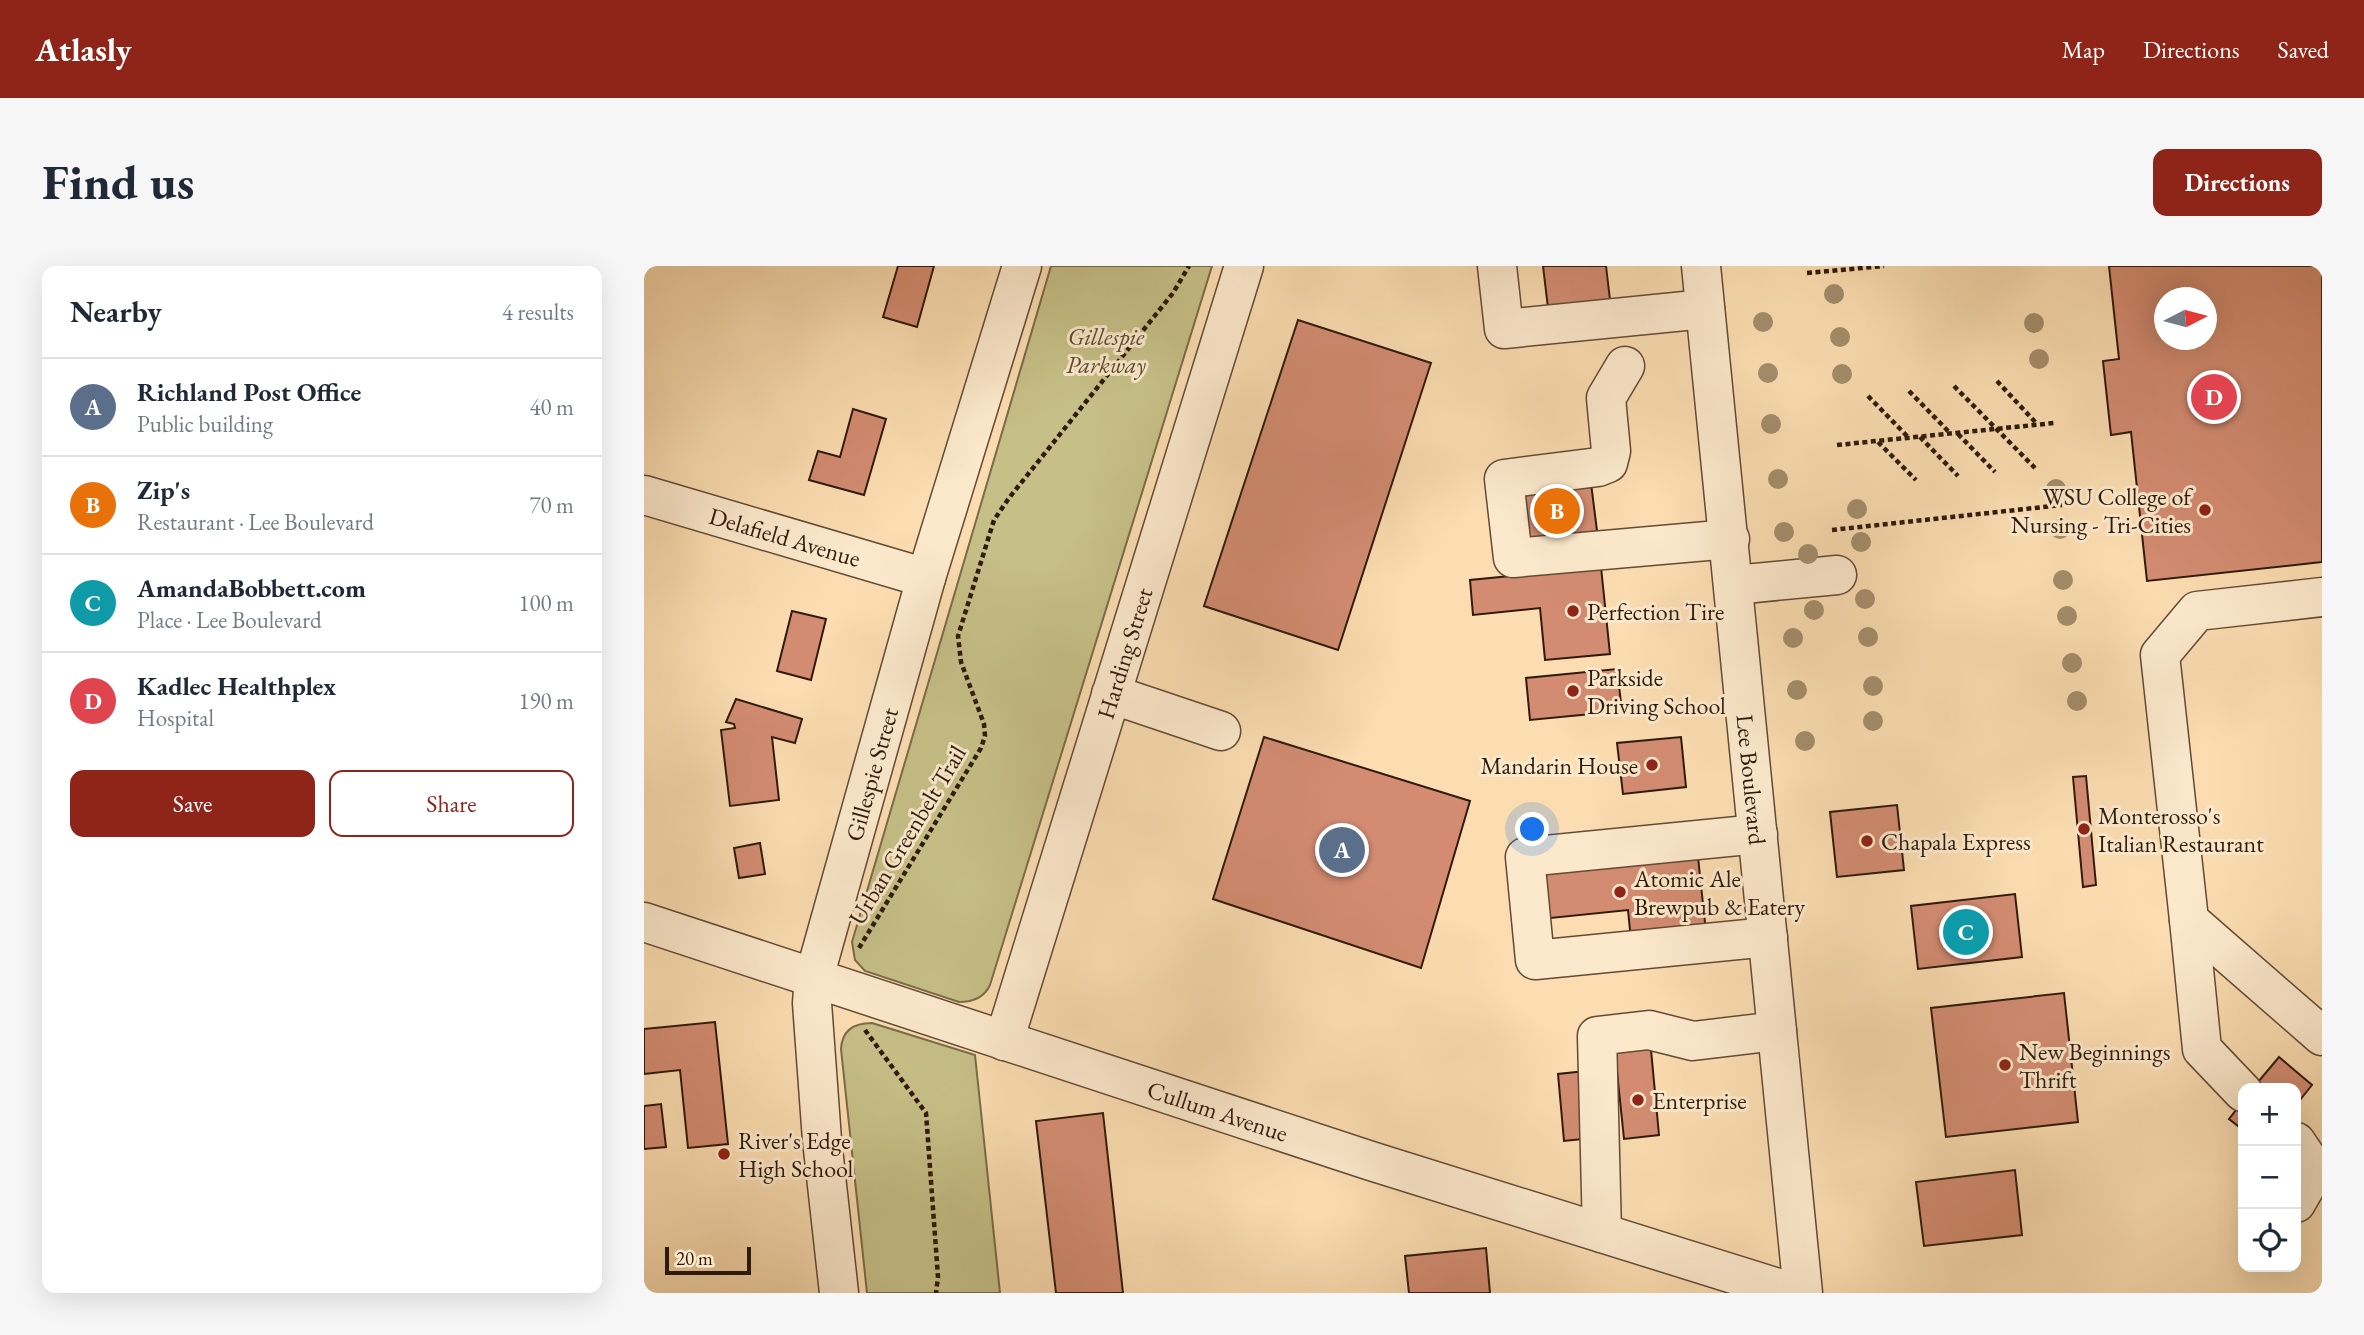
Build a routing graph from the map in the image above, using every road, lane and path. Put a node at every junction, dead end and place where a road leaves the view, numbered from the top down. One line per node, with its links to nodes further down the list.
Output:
1 (1022, 266): 31 (street, Gillespie Street)
2 (1189, 266): 40 (path, Urban Greenbelt Trail)
3 (1244, 266): 34 (street, Harding Street)
4 (1497, 266): 8 (street)
5 (1701, 266): 8 (street, Lee Boulevard)
6 (1884, 266): 7 (path)
7 (1807, 273)
8 (1705, 309): 29 (street, Lee Boulevard)
9 (1625, 366): 29 (street)
10 (1997, 382): 15 (path)
11 (1954, 386): 16 (path)
12 (1909, 391): 17 (path)
13 (1868, 396): 19 (path)
14 (2054, 423): 15 (path)
15 (2038, 425): 16 (path)
16 (1996, 429): 17 (path); 22 (path)
17 (1954, 433): 18 (path); 23 (path)
18 (1919, 437): 19 (path); 24 (path)
19 (1909, 438): 20 (path)
20 (1878, 441): 21 (path); 25 (path)
21 (1837, 445)
22 (2035, 467)
23 (1995, 472)
24 (1958, 476)
25 (1916, 480)
26 (644, 495): 31 (street, Delafield Avenue)
27 (2062, 505): 28 (path)
28 (1832, 530)
29 (1730, 539): 32 (street, Lee Boulevard)
30 (1837, 575): 32 (street)
31 (926, 578): 41 (street, Gillespie Street)
32 (1734, 585): 36 (street, Lee Boulevard)
33 (2322, 597): 37 (street)
34 (1111, 694): 35 (street); 45 (street, Harding Street)
35 (1220, 731)
36 (1758, 834): 39 (street, Lee Boulevard); 39 (street)
37 (2189, 920): 44 (street); 46 (street)
38 (644, 922): 41 (street, Cullum Avenue)
39 (1768, 937): 43 (street, Lee Boulevard)
40 (857, 952)
41 (814, 978): 45 (street, Cullum Avenue); 50 (street, Gillespie Street)
42 (858, 1021): 51 (path)
43 (1777, 1031): 49 (street); 53 (street, Lee Boulevard)
44 (2322, 1036)
45 (1004, 1041): 49 (street, Cullum Avenue)
46 (2238, 1087)
47 (2311, 1161): 48 (street)
48 (2301, 1189)
49 (1602, 1233): 52 (street, Cullum Avenue)
50 (839, 1293)
51 (936, 1293)
52 (1794, 1293)
53 (1803, 1293)

